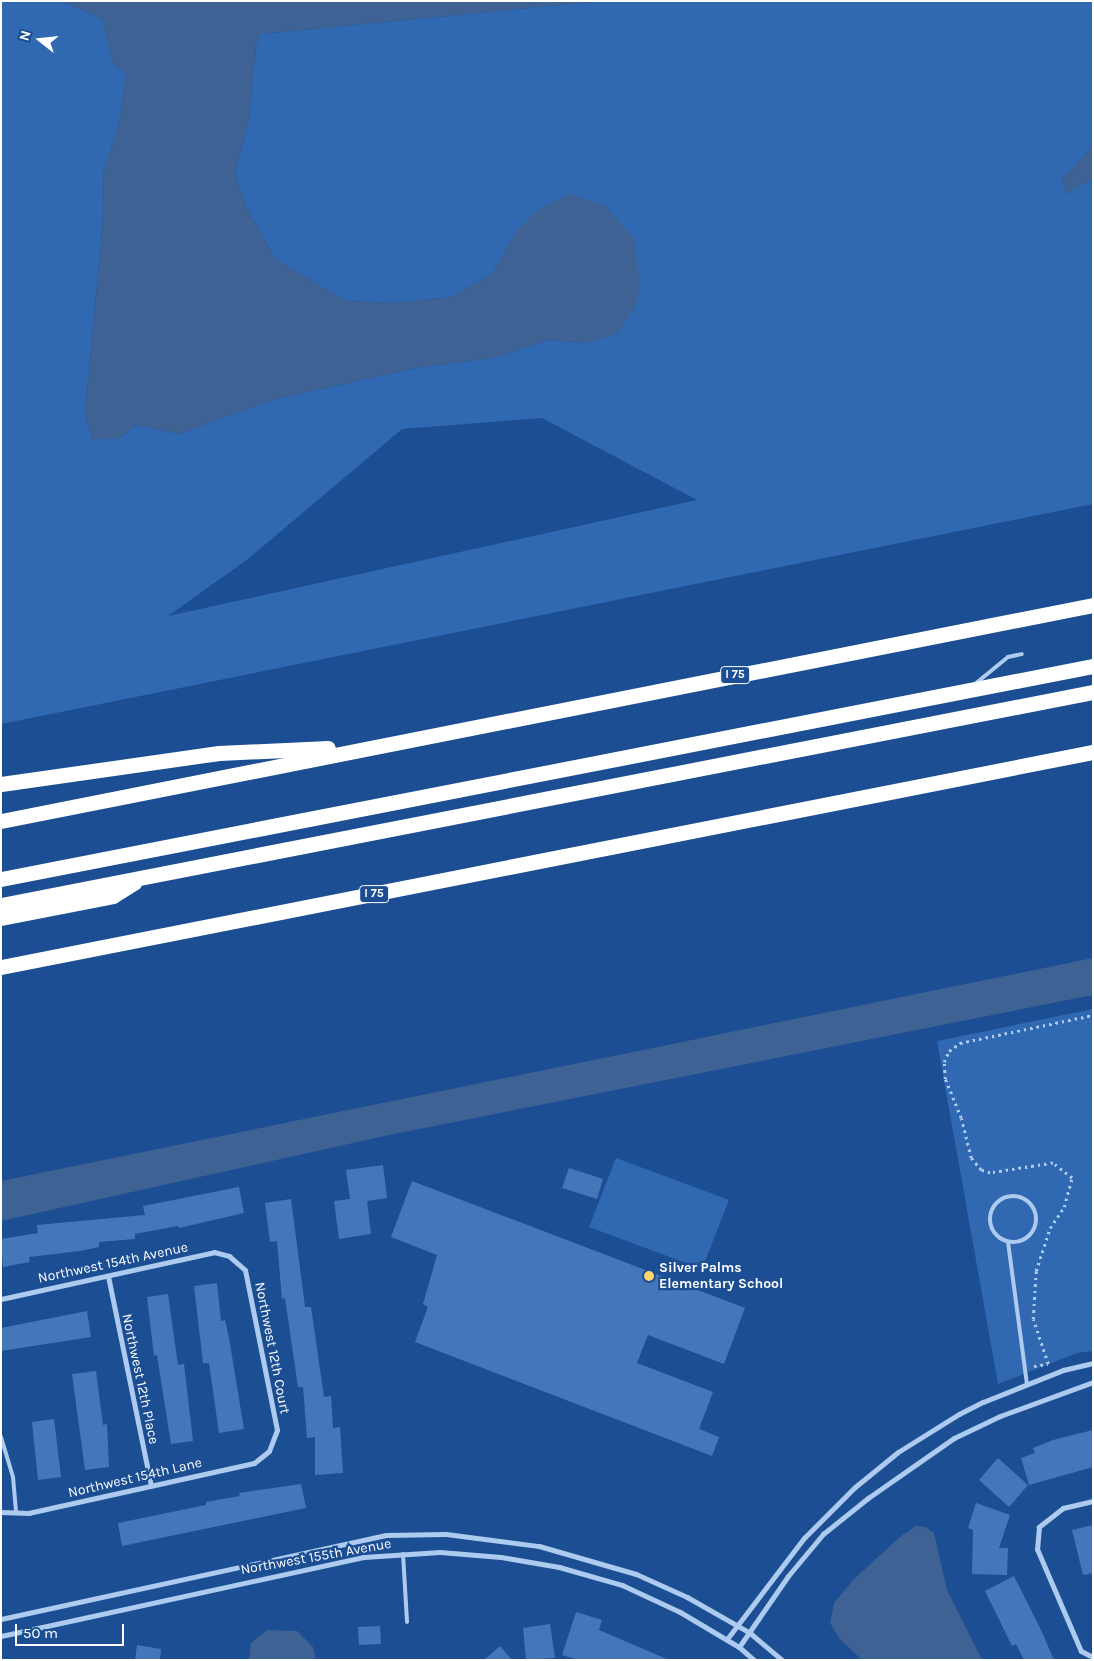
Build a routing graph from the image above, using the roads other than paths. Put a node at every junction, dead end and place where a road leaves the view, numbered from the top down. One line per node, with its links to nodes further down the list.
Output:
1 (1093, 605): 6 (highway, I 75)
2 (1022, 654): 4 (lane)
3 (1093, 666): 4 (highway)
4 (969, 690): 11 (highway)
5 (1093, 692): 10 (highway)
6 (377, 746): 8 (highway); 9 (highway, I 75)
7 (1093, 752): 14 (highway, I 75)
8 (1, 784)
9 (1, 821)
10 (142, 878): 12 (highway); 13 (highway)
11 (1, 879)
12 (1, 905)
13 (1, 918)
14 (1, 967)
15 (1008, 1242): 15 (lane); 21 (lane)
16 (229, 1256): 17 (street, Northwest 154th Avenue); 23 (street, Northwest 12th Court)
17 (108, 1276): 18 (street, Northwest 154th Avenue); 24 (street, Northwest 12th Place)
18 (1, 1299)
19 (1093, 1363): 21 (street)
20 (1093, 1382): 32 (street)
21 (1027, 1385): 31 (street)
22 (1, 1437): 27 (lane)
23 (269, 1452): 24 (street, Northwest 154th Lane)
24 (151, 1486): 27 (street, Northwest 154th Lane)
25 (1093, 1501): 36 (street)
26 (1, 1512): 27 (street, Northwest 154th Lane)
27 (16, 1513)
28 (403, 1554): 30 (lane); 33 (street, Northwest 155th Avenue); 34 (street, Northwest 155th Avenue)
29 (1, 1619): 31 (street, Northwest 155th Avenue)
30 (407, 1622)
31 (736, 1625): 32 (street, Northwest 155th Avenue); 34 (street)
32 (750, 1633): 35 (street); 38 (street, Northwest 155th Avenue)
33 (1, 1636)
34 (727, 1639): 35 (street, Northwest 155th Avenue)
35 (740, 1647): 37 (street, Northwest 155th Avenue)
36 (1093, 1657)
37 (754, 1660)
38 (782, 1660)

